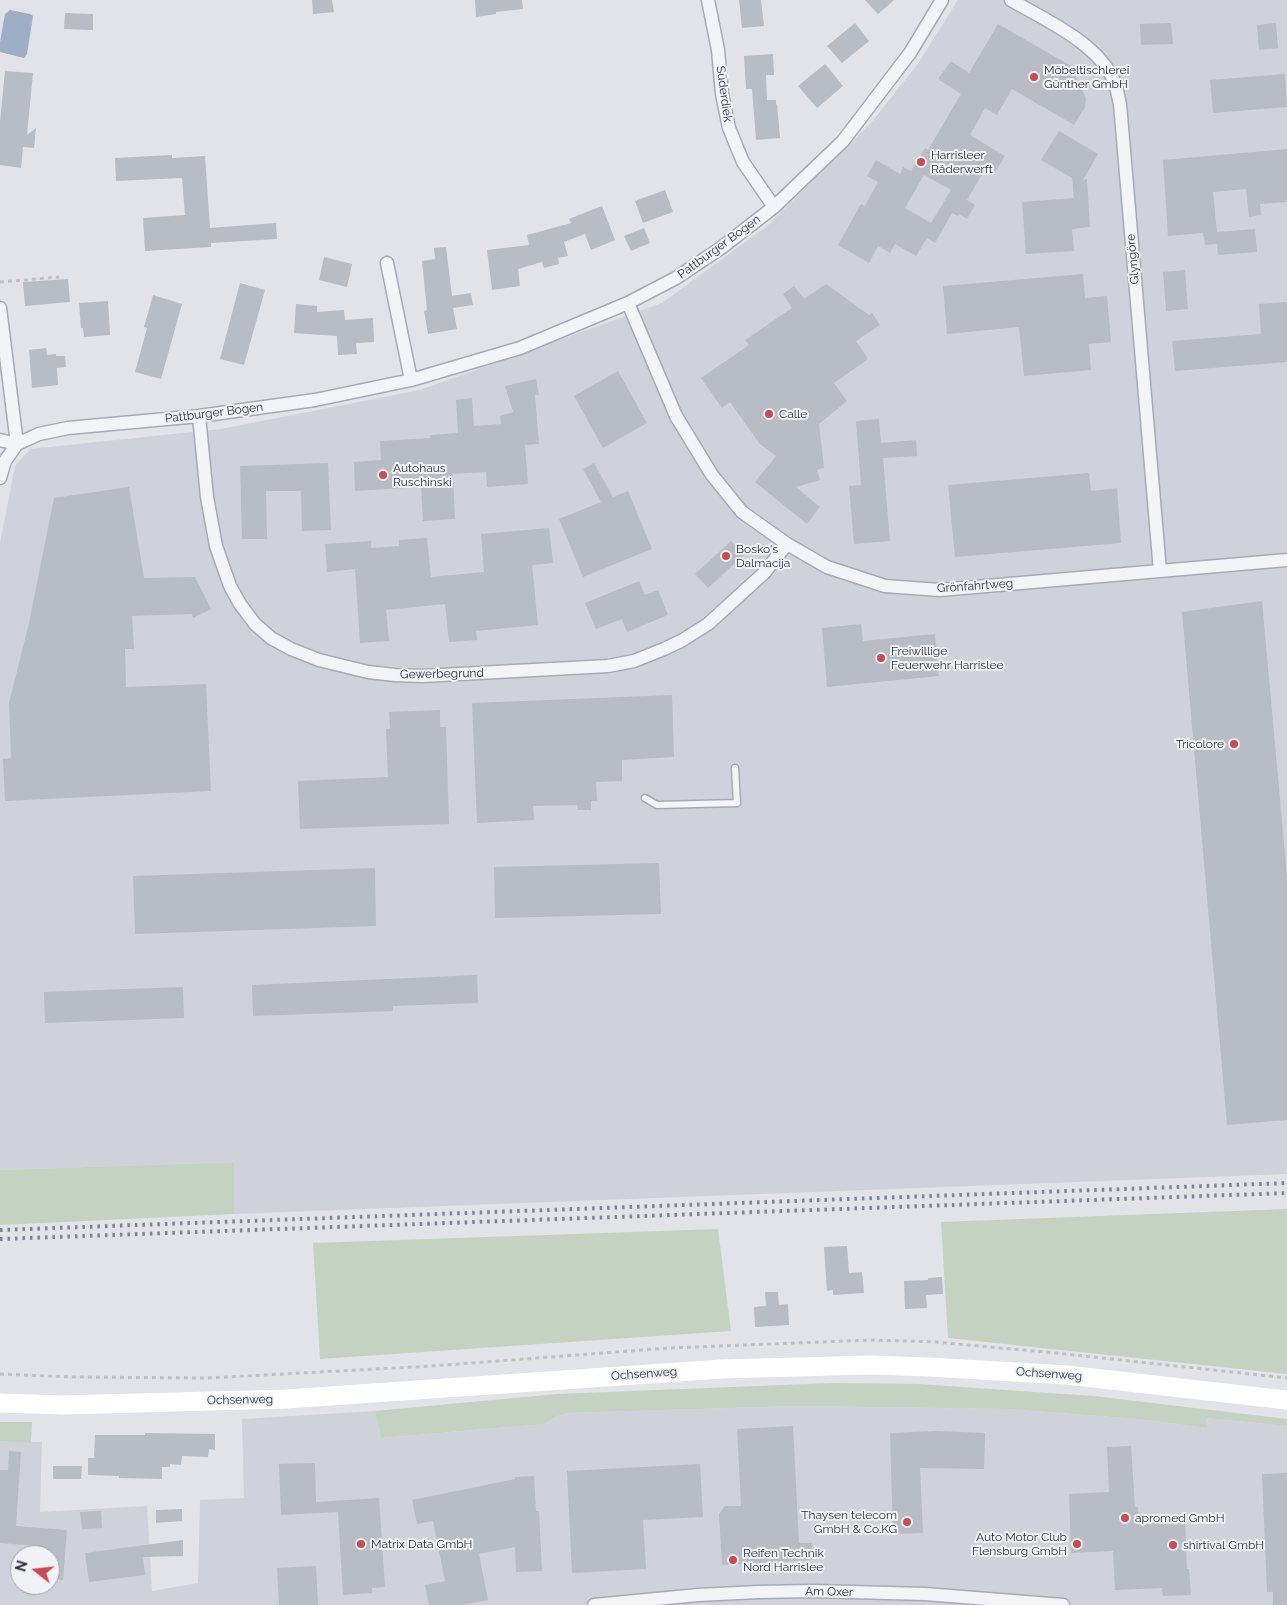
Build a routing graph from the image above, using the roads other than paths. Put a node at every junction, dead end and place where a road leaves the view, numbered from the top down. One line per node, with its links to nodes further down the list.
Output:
1 (708, 0): 4 (street, Süderdiek)
2 (942, 0): 4 (street, Pattburger Bogen)
3 (1011, 0): 15 (street, Glyngöre)
4 (774, 207): 6 (street, Pattburger Bogen)
5 (388, 263): 8 (street)
6 (628, 302): 8 (street, Pattburger Bogen); 13 (street, Grönfahrtweg)
7 (0, 308): 11 (street)
8 (411, 380): 9 (street, Pattburger Bogen)
9 (200, 416): 11 (street, Pattburger Bogen); 13 (street, Gewerbegrund)
10 (0, 440): 11 (street)
11 (17, 444): 12 (street)
12 (0, 478)
13 (787, 544): 15 (street, Grönfahrtweg)
14 (1287, 560): 15 (street, Grönfahrtweg)
15 (1160, 571)
16 (735, 768): 17 (lane)
17 (644, 798)
18 (1287, 1400): 19 (main road, Ochsenweg)
19 (0, 1403)
20 (594, 1605): 21 (street, Am Oxer)
21 (1064, 1605)

